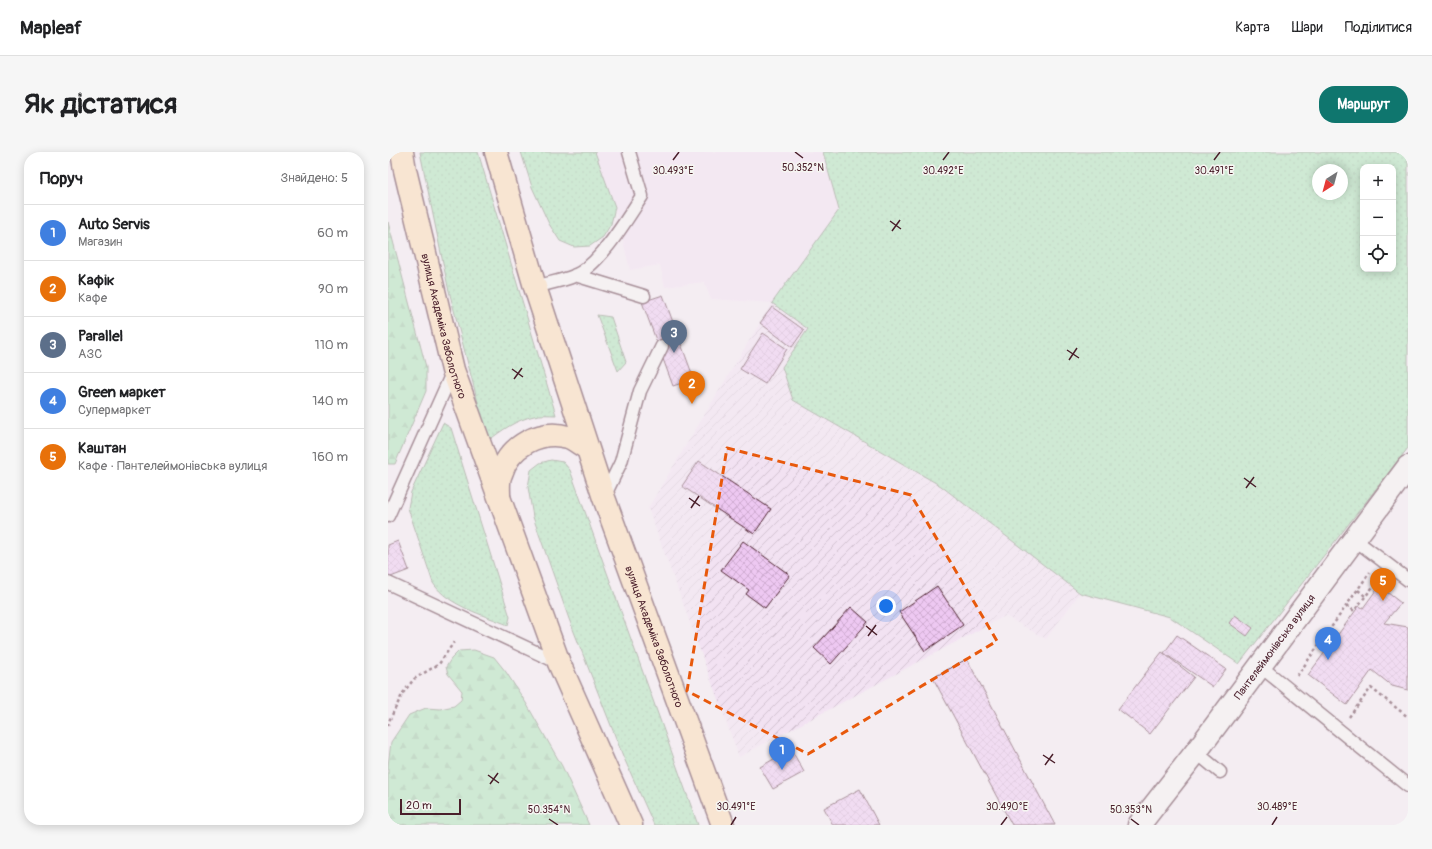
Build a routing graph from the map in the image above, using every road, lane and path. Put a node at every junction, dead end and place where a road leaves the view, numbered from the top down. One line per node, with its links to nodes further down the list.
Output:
1 (402, 152): 8 (highway, вулиця Академіка Заболотного)
2 (496, 152): 5 (highway, вулиця Академіка Заболотного)
3 (628, 152): 4 (lane)
4 (575, 275): 5 (lane); 6 (lane)
5 (535, 287): 9 (highway, вулиця Академіка Заболотного)
6 (644, 296)
7 (662, 346): 12 (lane)
8 (454, 370): 11 (highway, вулиця Академіка Заболотного); 13 (lane)
9 (587, 448): 11 (highway, вулиця Академіка Заболотного); 12 (highway, вулиця Академіка Заболотного)
10 (1408, 467): 14 (street, Пантелеймонівська вулиця)
11 (498, 496): 23 (highway, вулиця Академіка Заболотного)
12 (604, 498): 33 (highway, вулиця Академіка Заболотного)
13 (388, 516)
14 (1354, 539): 17 (lane); 24 (street, Пантелеймонівська вулиця)
15 (1371, 571): 19 (path)
16 (1380, 578): 20 (path)
17 (1408, 580)
18 (388, 583): 23 (lane)
19 (1358, 590): 20 (path); 21 (path)
20 (1365, 596): 21 (path)
21 (1347, 605): 25 (path)
22 (454, 642): 28 (path)
23 (559, 663): 32 (highway, вулиця Академіка Заболотного)
24 (1260, 666): 29 (street, Пантелеймонівська вулиця); 31 (lane)
25 (1294, 680)
26 (1408, 717): 27 (path)
27 (1347, 720)
28 (388, 726)
29 (1196, 752): 30 (lane); 34 (street, Пантелеймонівська вулиця)
30 (1220, 772)
31 (1408, 786)
32 (631, 825)
33 (723, 825)
34 (1139, 825)

